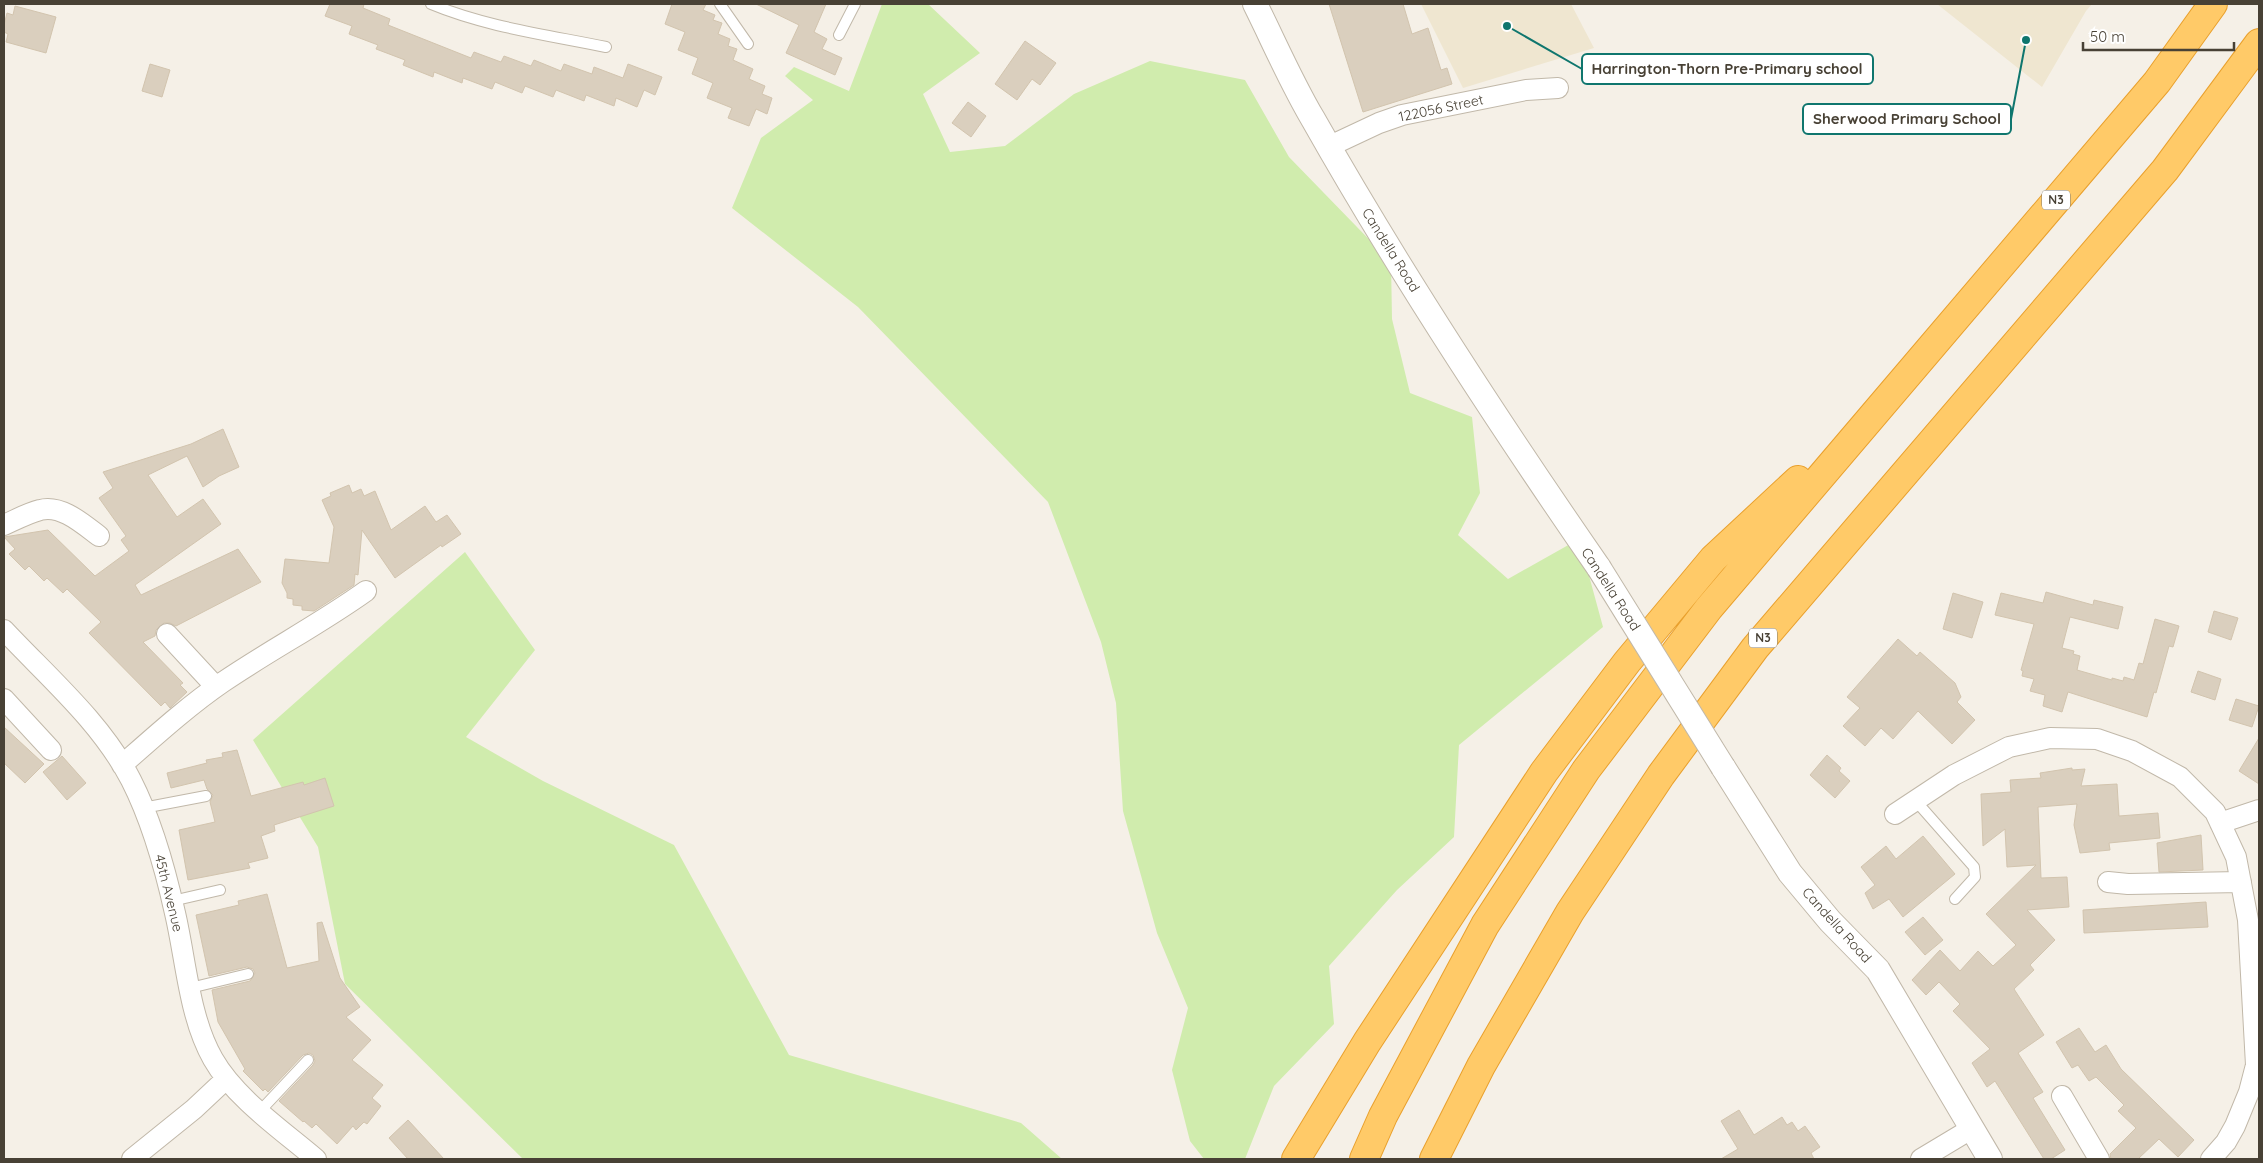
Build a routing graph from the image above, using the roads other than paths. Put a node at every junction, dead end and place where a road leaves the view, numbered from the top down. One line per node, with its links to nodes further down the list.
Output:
1 (431, 4): 9 (lane)
2 (720, 4): 8 (lane)
3 (855, 4): 6 (lane)
4 (1255, 4): 11 (street, Candella Road)
5 (2213, 4): 12 (highway, N3)
6 (839, 35)
7 (2259, 43): 47 (highway, N3)
8 (748, 44)
9 (606, 47)
10 (1558, 88): 11 (street, 122056 Street)
11 (1330, 146): 41 (street, Candella Road, bridge)
12 (1892, 392): 35 (highway); 46 (highway, N3)
13 (4, 525): 14 (street)
14 (99, 536)
15 (366, 591): 18 (street)
16 (4, 630): 21 (street, 45th Avenue)
17 (167, 634): 18 (street)
18 (216, 687): 21 (street)
19 (4, 699): 20 (street)
20 (51, 750)
21 (122, 765): 24 (street, 45th Avenue)
22 (206, 796): 24 (lane)
23 (1915, 800): 26 (street); 27 (street); 31 (lane)
24 (143, 808): 32 (street, 45th Avenue)
25 (2259, 810): 27 (street)
26 (1896, 814)
27 (2220, 823): 29 (street)
28 (2108, 882): 29 (street)
29 (2241, 882): 38 (street)
30 (220, 890): 32 (lane)
31 (1955, 899)
32 (172, 901): 34 (street, 45th Avenue)
33 (248, 974): 34 (lane)
34 (190, 988): 37 (street, 45th Avenue)
35 (1367, 1042): 44 (highway); 45 (highway)
36 (308, 1060): 40 (lane)
37 (226, 1079): 40 (street, 45th Avenue); 42 (street)
38 (2254, 1093): 51 (street)
39 (2062, 1096): 50 (street)
40 (260, 1111): 43 (street, 45th Avenue)
41 (1971, 1129): 48 (street); 49 (street, Candella Road)
42 (132, 1159)
43 (316, 1159)
44 (1296, 1159)
45 (1309, 1159)
46 (1364, 1159)
47 (1434, 1159)
48 (1921, 1159)
49 (1990, 1159)
50 (2099, 1159)
51 (2211, 1159)

